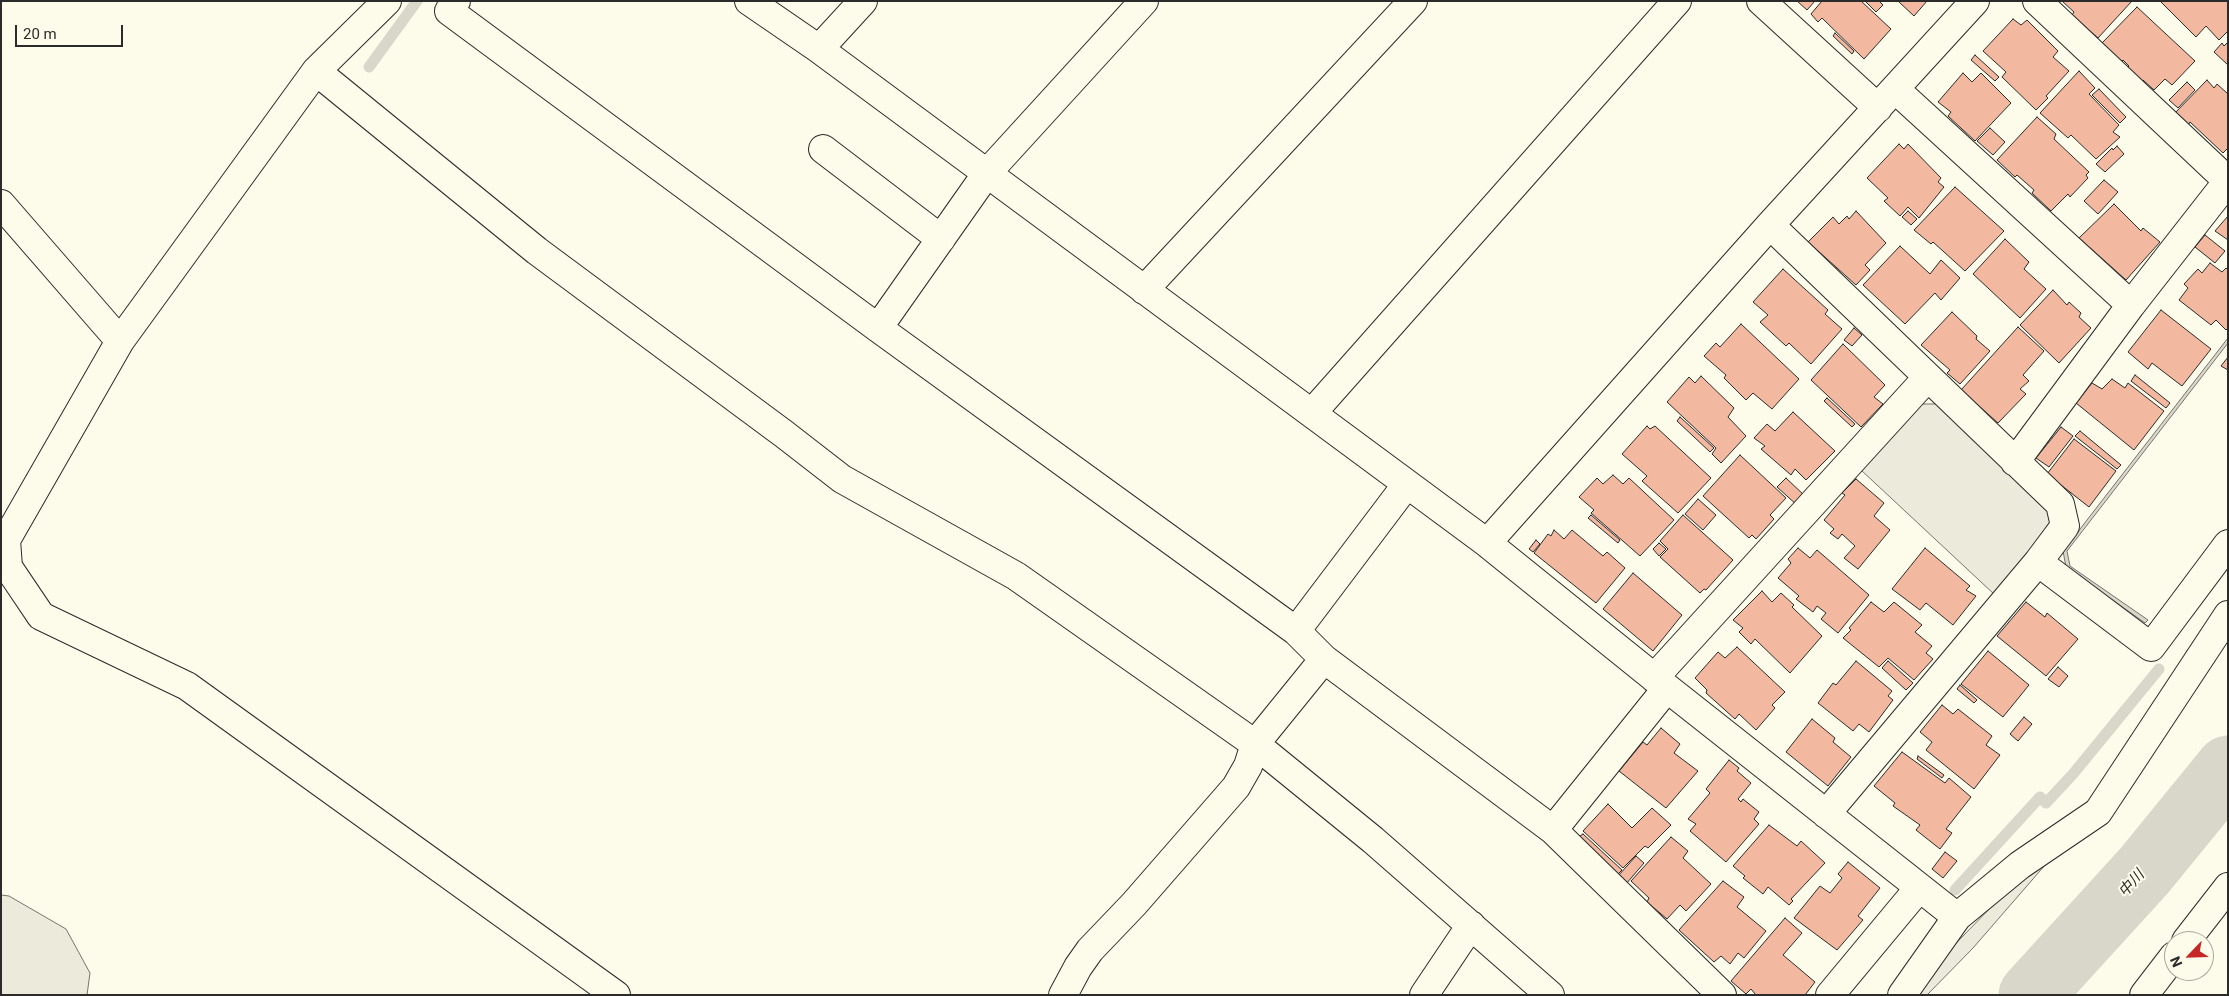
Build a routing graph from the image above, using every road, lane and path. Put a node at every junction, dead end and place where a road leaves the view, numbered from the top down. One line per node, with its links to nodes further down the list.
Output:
1 (387, 1): 12 (street)
2 (456, 1): 21 (street)
3 (749, 1): 11 (street)
4 (863, 1): 11 (street)
5 (1144, 1): 15 (street)
6 (1413, 1): 19 (street)
7 (1677, 1): 24 (street)
8 (1761, 1): 13 (street)
9 (1975, 1): 13 (street)
10 (2037, 1): 20 (street)
11 (819, 49): 15 (street)
12 (316, 71): 22 (street); 35 (street)
13 (1886, 99): 17 (street); 20 (street)
14 (823, 149): 18 (street)
15 (987, 173): 18 (street); 19 (street)
16 (1, 204): 22 (street)
17 (1770, 225): 23 (street); 27 (street)
18 (941, 239): 21 (street)
19 (1144, 290): 24 (street)
20 (2131, 305): 25 (street)
21 (878, 328): 32 (street)
22 (120, 341): 30 (street)
23 (1927, 378): 25 (street); 34 (street)
24 (1312, 413): 26 (street)
25 (2016, 462): 29 (street)
26 (1407, 484): 27 (street); 32 (street)
27 (1487, 543): 34 (street)
28 (2228, 544): 29 (street)
29 (2038, 562): 36 (street)
30 (5, 565): 45 (street)
31 (2228, 614): 40 (street)
32 (1296, 630): 33 (street)
33 (1324, 659): 35 (street); 37 (street)
34 (1660, 683): 36 (street); 37 (street)
35 (1256, 744): 41 (street); 46 (street)
36 (1826, 814): 38 (street)
37 (1554, 830): 48 (street)
38 (1919, 888): 40 (street); 49 (street)
39 (2225, 897): 42 (street)
40 (1957, 917): 50 (street)
41 (1470, 925): 44 (street); 47 (street)
42 (2195, 931)
43 (2164, 969): 51 (street)
44 (1536, 990)
45 (616, 995)
46 (1062, 995)
47 (1424, 995)
48 (1722, 995)
49 (1830, 995)
50 (1902, 995)
51 (2144, 995)

